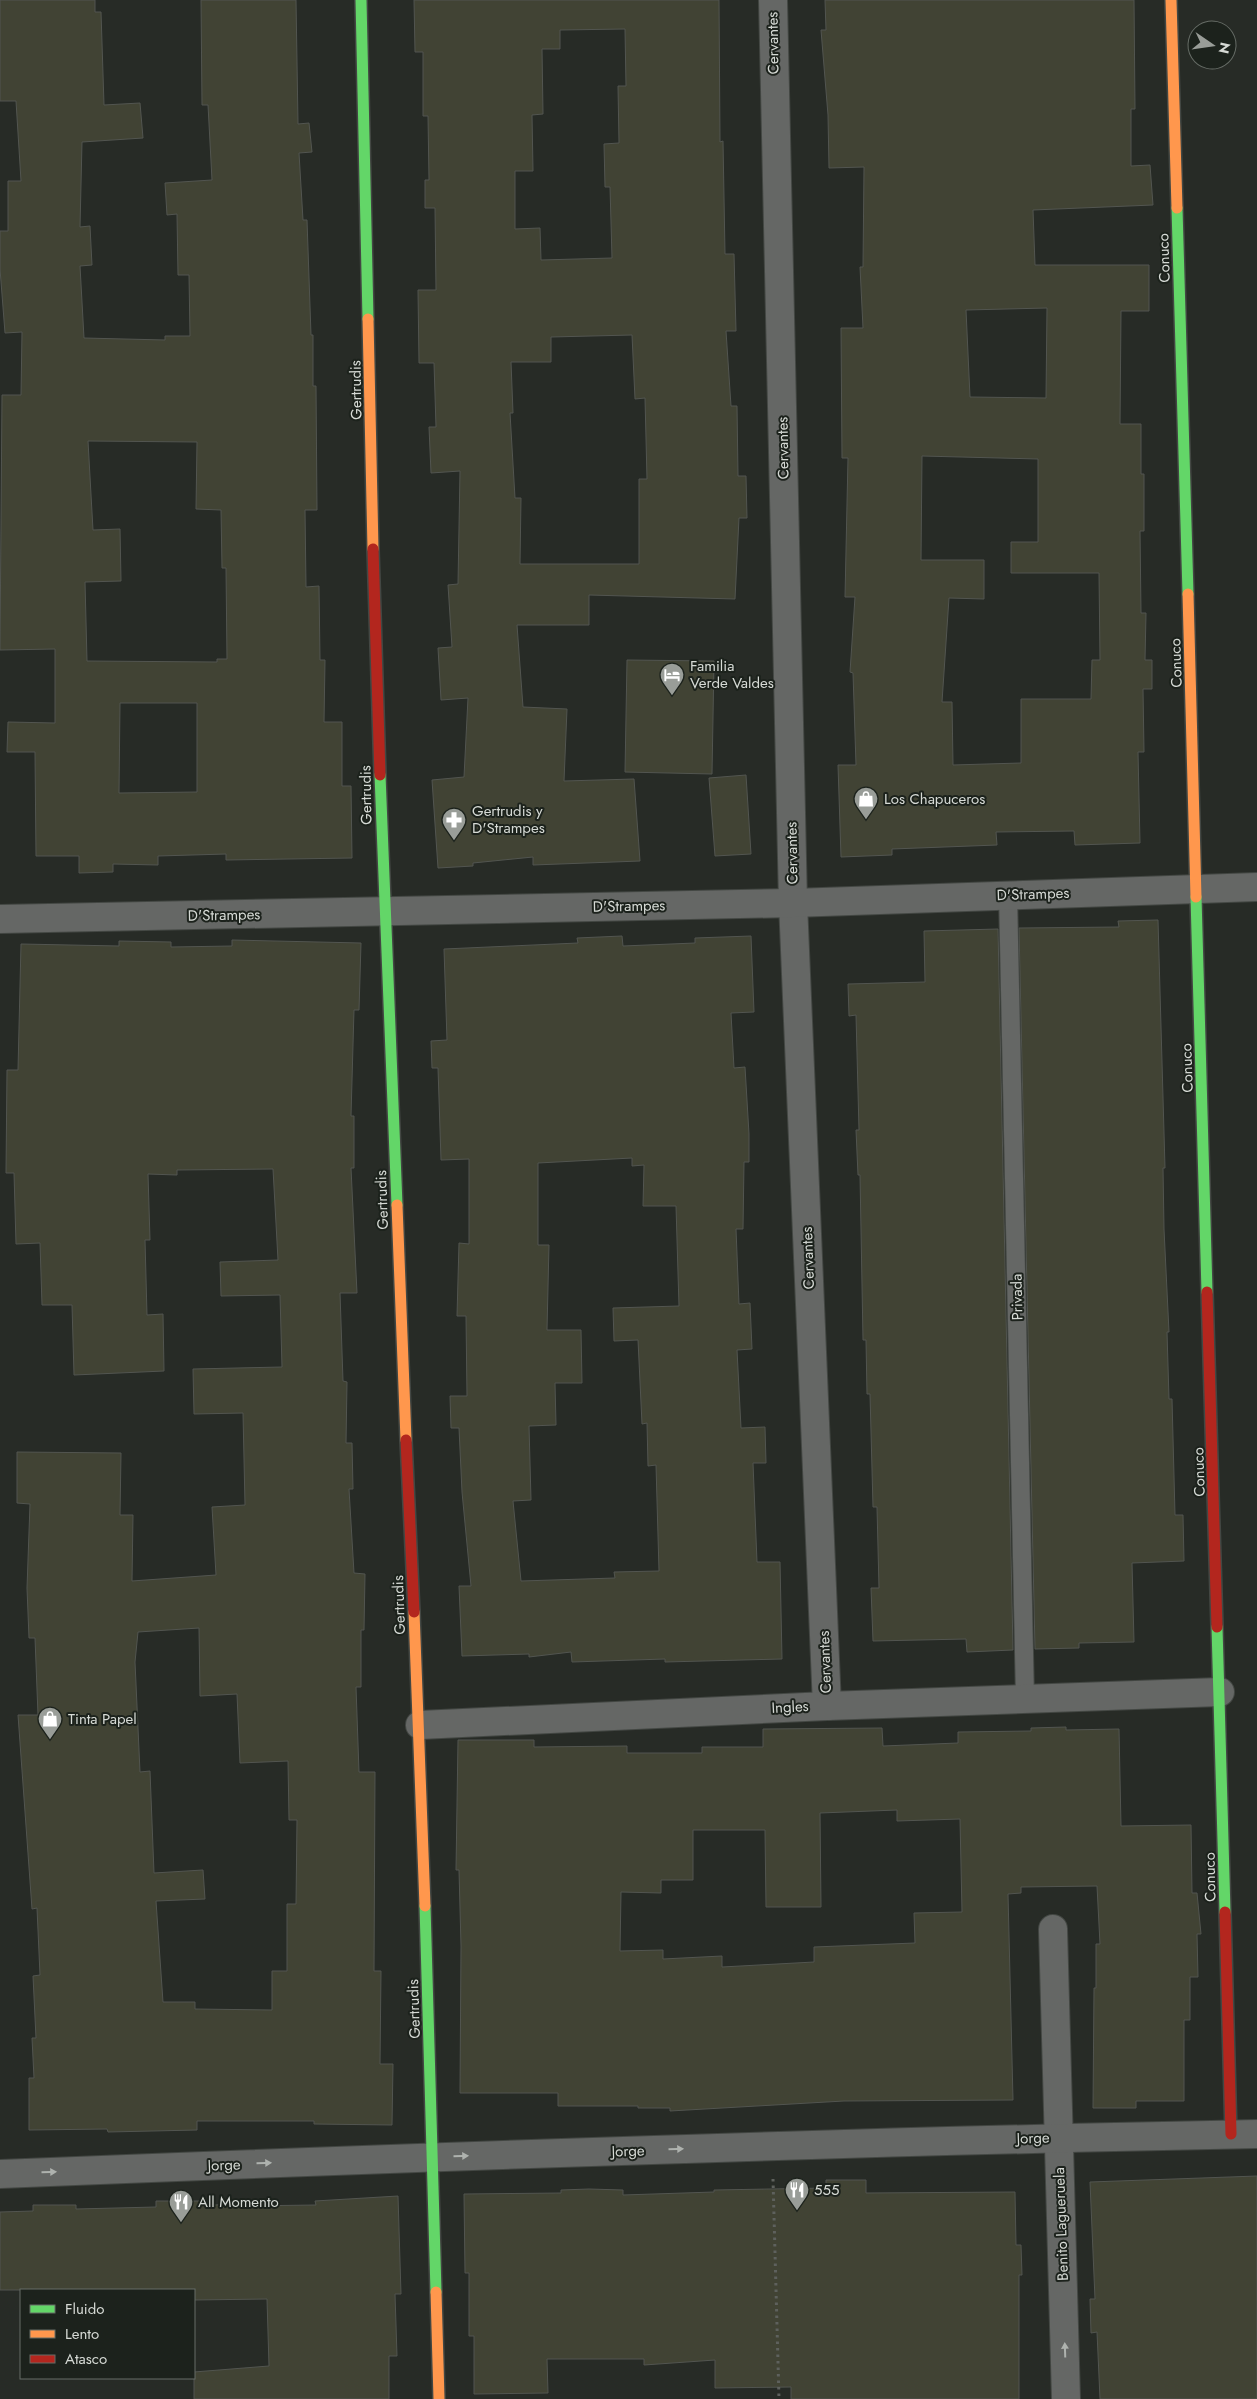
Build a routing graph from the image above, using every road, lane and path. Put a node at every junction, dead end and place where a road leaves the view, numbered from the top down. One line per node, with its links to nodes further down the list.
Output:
1 (362, 0): 8 (street, Gertrudis)
2 (772, 0): 7 (street, Cervantes)
3 (1171, 0): 5 (street, Conuco)
4 (1257, 887): 5 (street, D'Strampes)
5 (1197, 889): 6 (street, D'Strampes); 10 (street, Conuco)
6 (1008, 894): 7 (street, D'Strampes); 11 (lane, Privada)
7 (793, 903): 8 (street, D'Strampes); 12 (street, Cervantes)
8 (384, 912): 9 (street, D'Strampes); 13 (street, Gertrudis)
9 (0, 919)
10 (1220, 1692): 11 (street, Ingles); 15 (street, Conuco)
11 (1026, 1699): 12 (street, Ingles)
12 (827, 1706): 13 (street, Ingles)
13 (420, 1725): 18 (street, Gertrudis)
14 (1053, 1929): 16 (street, Benito Lagueruela)
15 (1244, 2134): 16 (street, Jorge)
16 (1059, 2138): 17 (street, Jorge); 22 (street, Benito Lagueruela, one-way to 16)
17 (772, 2146): 18 (street, Jorge, one-way to 17); 21 (path)
18 (434, 2157): 19 (street, Jorge, one-way to 18); 20 (street, Gertrudis)
19 (0, 2174)
20 (439, 2399)
21 (779, 2399)
22 (1066, 2399)

